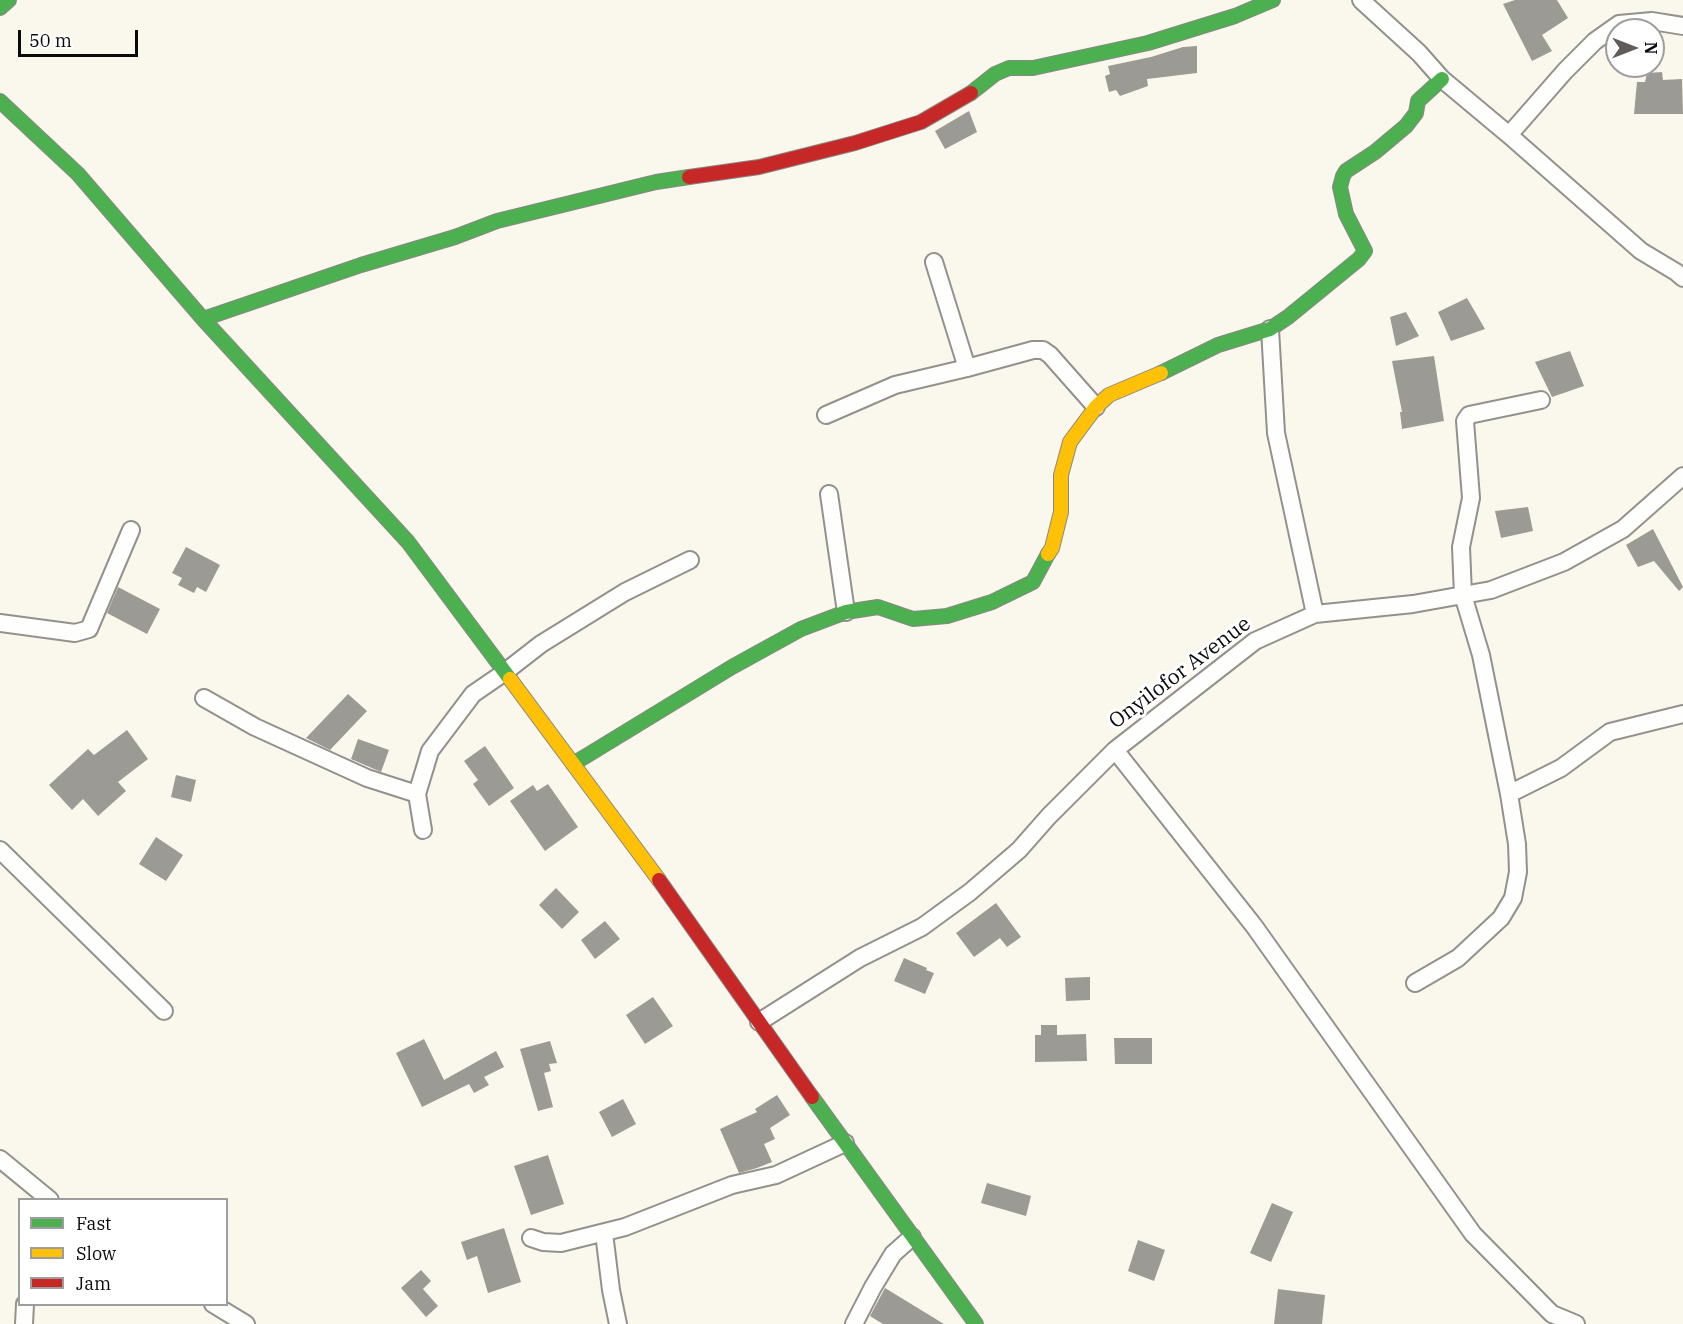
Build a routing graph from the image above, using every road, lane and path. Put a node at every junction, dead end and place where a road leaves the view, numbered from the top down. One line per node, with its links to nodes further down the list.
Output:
1 (9, 0): 4 (street)
2 (1273, 0): 11 (street)
3 (1361, 0): 6 (street)
4 (0, 8)
5 (1683, 26): 8 (street)
6 (1442, 79): 8 (street); 12 (street)
7 (0, 101): 11 (street)
8 (1509, 135): 10 (street)
9 (934, 262): 13 (street)
10 (1683, 278)
11 (203, 319): 25 (street)
12 (1270, 329): 15 (street); 23 (street)
13 (966, 368): 15 (street); 16 (street)
14 (1541, 400): 21 (street)
15 (1096, 407): 22 (street)
16 (826, 415)
17 (1683, 476): 21 (street, Onyilofor Avenue)
18 (829, 494): 22 (street)
19 (131, 530): 24 (street)
20 (690, 560): 25 (street)
21 (1463, 595): 23 (street, Onyilofor Avenue); 31 (street)
22 (846, 612): 29 (street)
23 (1315, 614): 28 (street, Onyilofor Avenue)
24 (0, 623)
25 (505, 672): 29 (street); 30 (street)
26 (204, 698): 30 (street)
27 (1683, 714): 31 (street)
28 (1115, 750): 36 (street, Onyilofor Avenue); 50 (street)
29 (573, 764): 36 (street)
30 (417, 794): 32 (street)
31 (1509, 794): 34 (street)
32 (423, 830)
33 (0, 850): 35 (street)
34 (1415, 983)
35 (164, 1011)
36 (759, 1022): 37 (street)
37 (845, 1143): 40 (street); 41 (street)
38 (0, 1159): 39 (street)
39 (48, 1198)
40 (604, 1233): 42 (street); 47 (street)
41 (912, 1237): 48 (street); 49 (street)
42 (531, 1238)
43 (25, 1306): 45 (street)
44 (215, 1306): 46 (street)
45 (24, 1324)
46 (246, 1324)
47 (618, 1324)
48 (854, 1324)
49 (976, 1324)
50 (1576, 1324)

